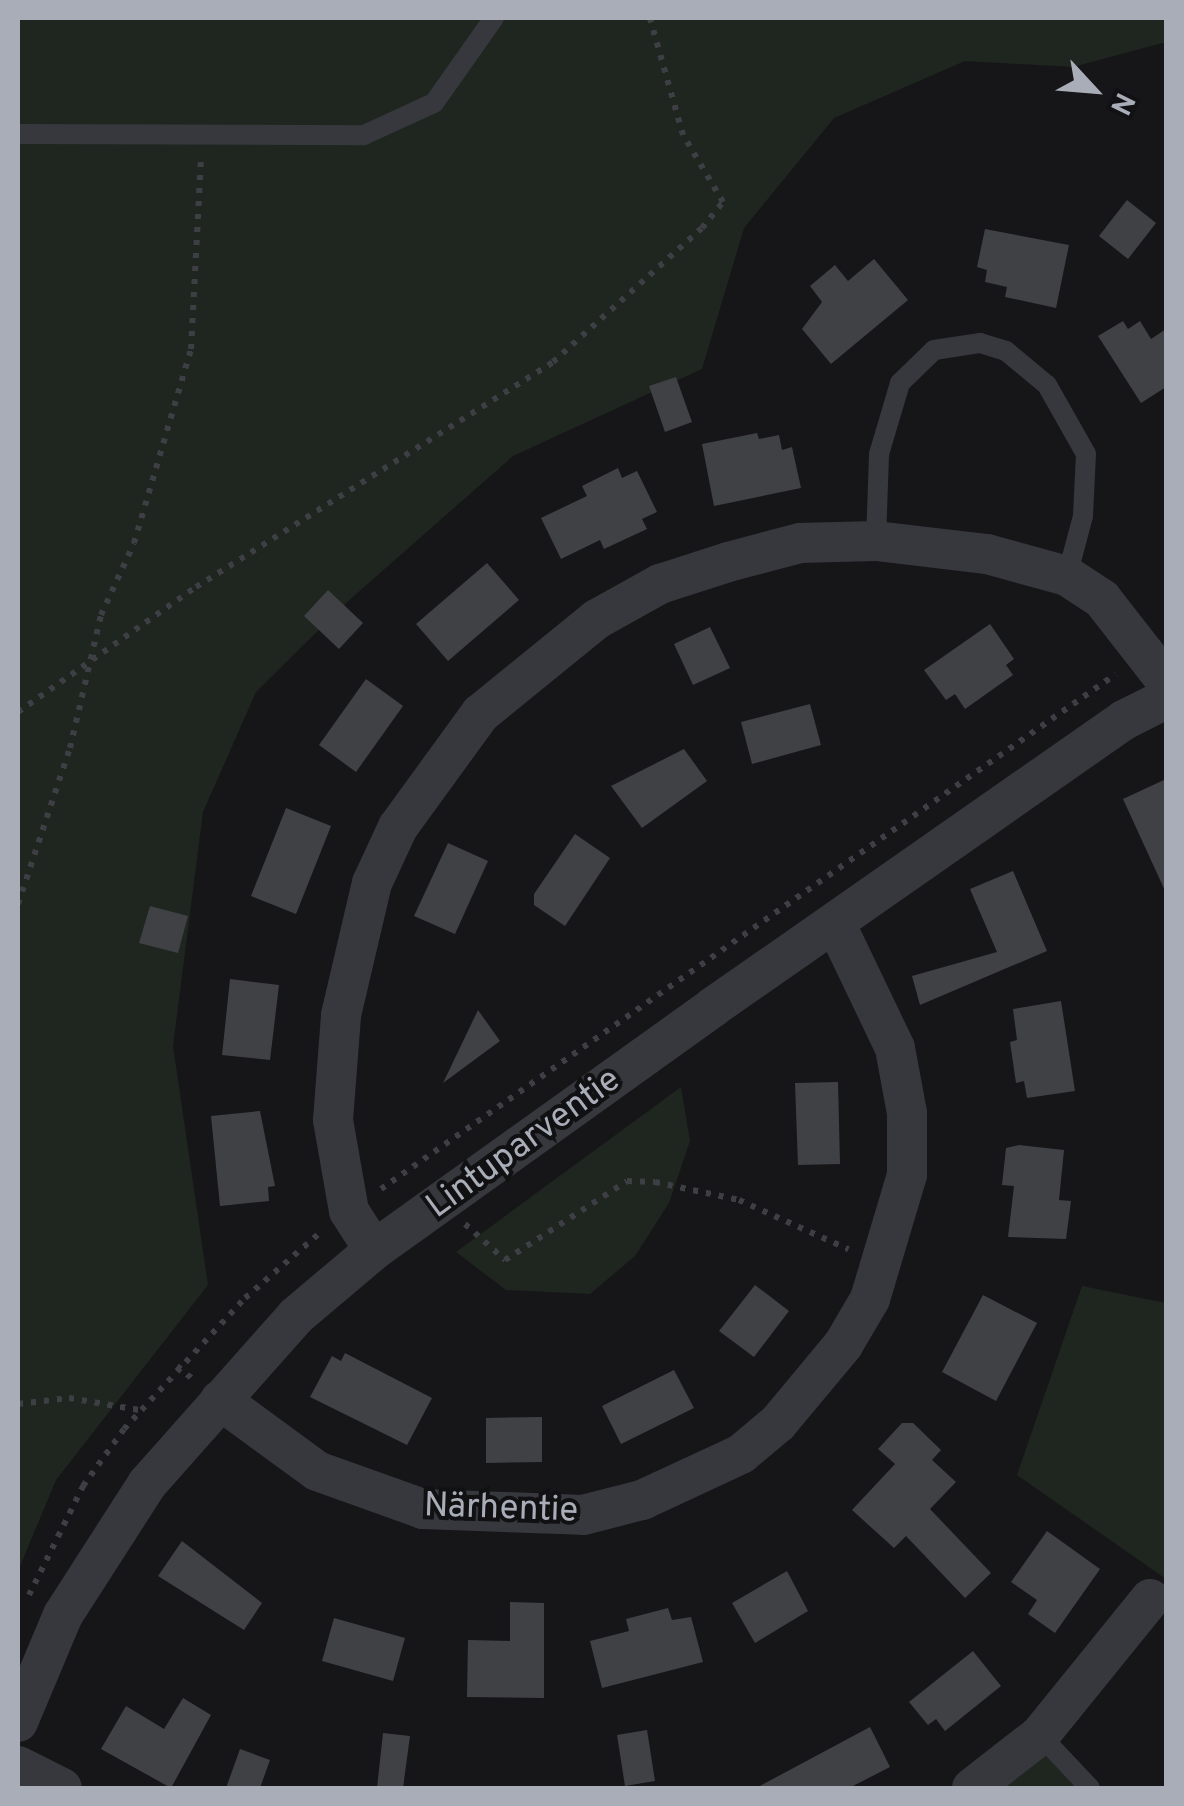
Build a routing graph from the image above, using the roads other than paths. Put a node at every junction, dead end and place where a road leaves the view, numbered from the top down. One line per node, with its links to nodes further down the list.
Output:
1 (494, 18): 2 (lane)
2 (18, 134)
3 (876, 541): 4 (street); 4 (lane); 8 (street)
4 (1066, 576): 5 (street)
5 (1166, 681)
6 (1166, 699): 7 (street, Lintuparventie)
7 (836, 925): 8 (street, Lintuparventie); 9 (street, Närhentie)
8 (374, 1250): 9 (street, Lintuparventie)
9 (220, 1400): 11 (street, Lintuparventie)
10 (1150, 1600): 12 (street)
11 (18, 1722)
12 (1040, 1735): 15 (street); 16 (lane)
13 (18, 1766): 14 (street)
14 (62, 1788)
15 (972, 1788)
16 (1090, 1788)

